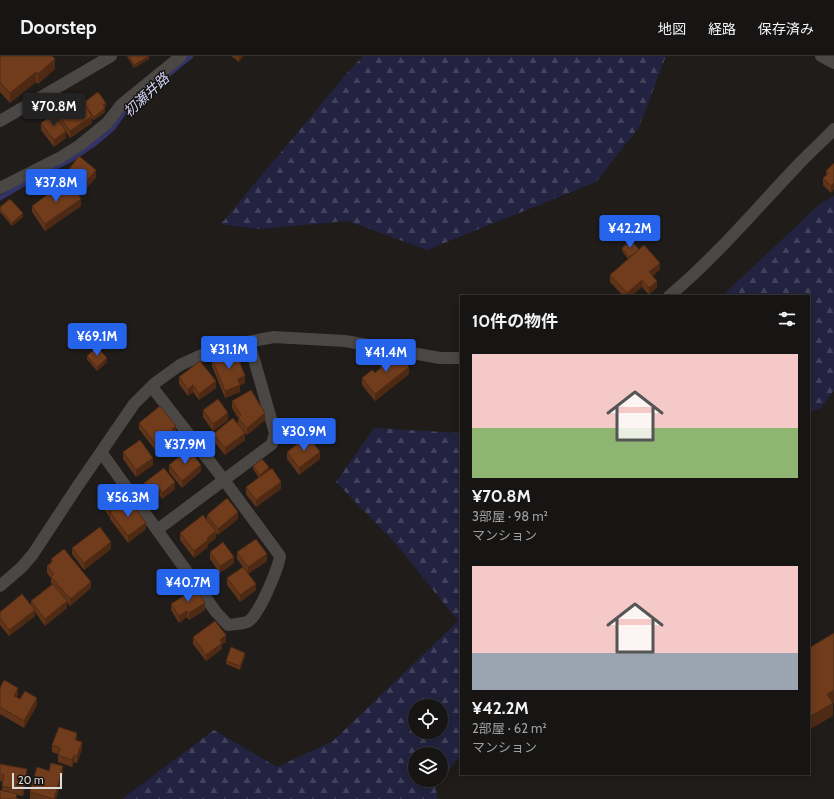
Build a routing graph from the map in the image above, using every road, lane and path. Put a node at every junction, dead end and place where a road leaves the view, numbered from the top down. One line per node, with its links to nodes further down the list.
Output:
1 (111, 56): 5 (street)
2 (181, 56): 7 (street)
3 (821, 56): 4 (street)
4 (834, 63)
5 (0, 121)
6 (834, 130): 8 (street)
7 (0, 188)
8 (670, 295)
9 (249, 342): 10 (street); 11 (street); 13 (street)
10 (460, 358)
11 (152, 386): 12 (street); 13 (street)
12 (101, 452): 14 (street); 15 (street)
13 (224, 480): 14 (street); 14 (street)
14 (157, 530)
15 (0, 586)

